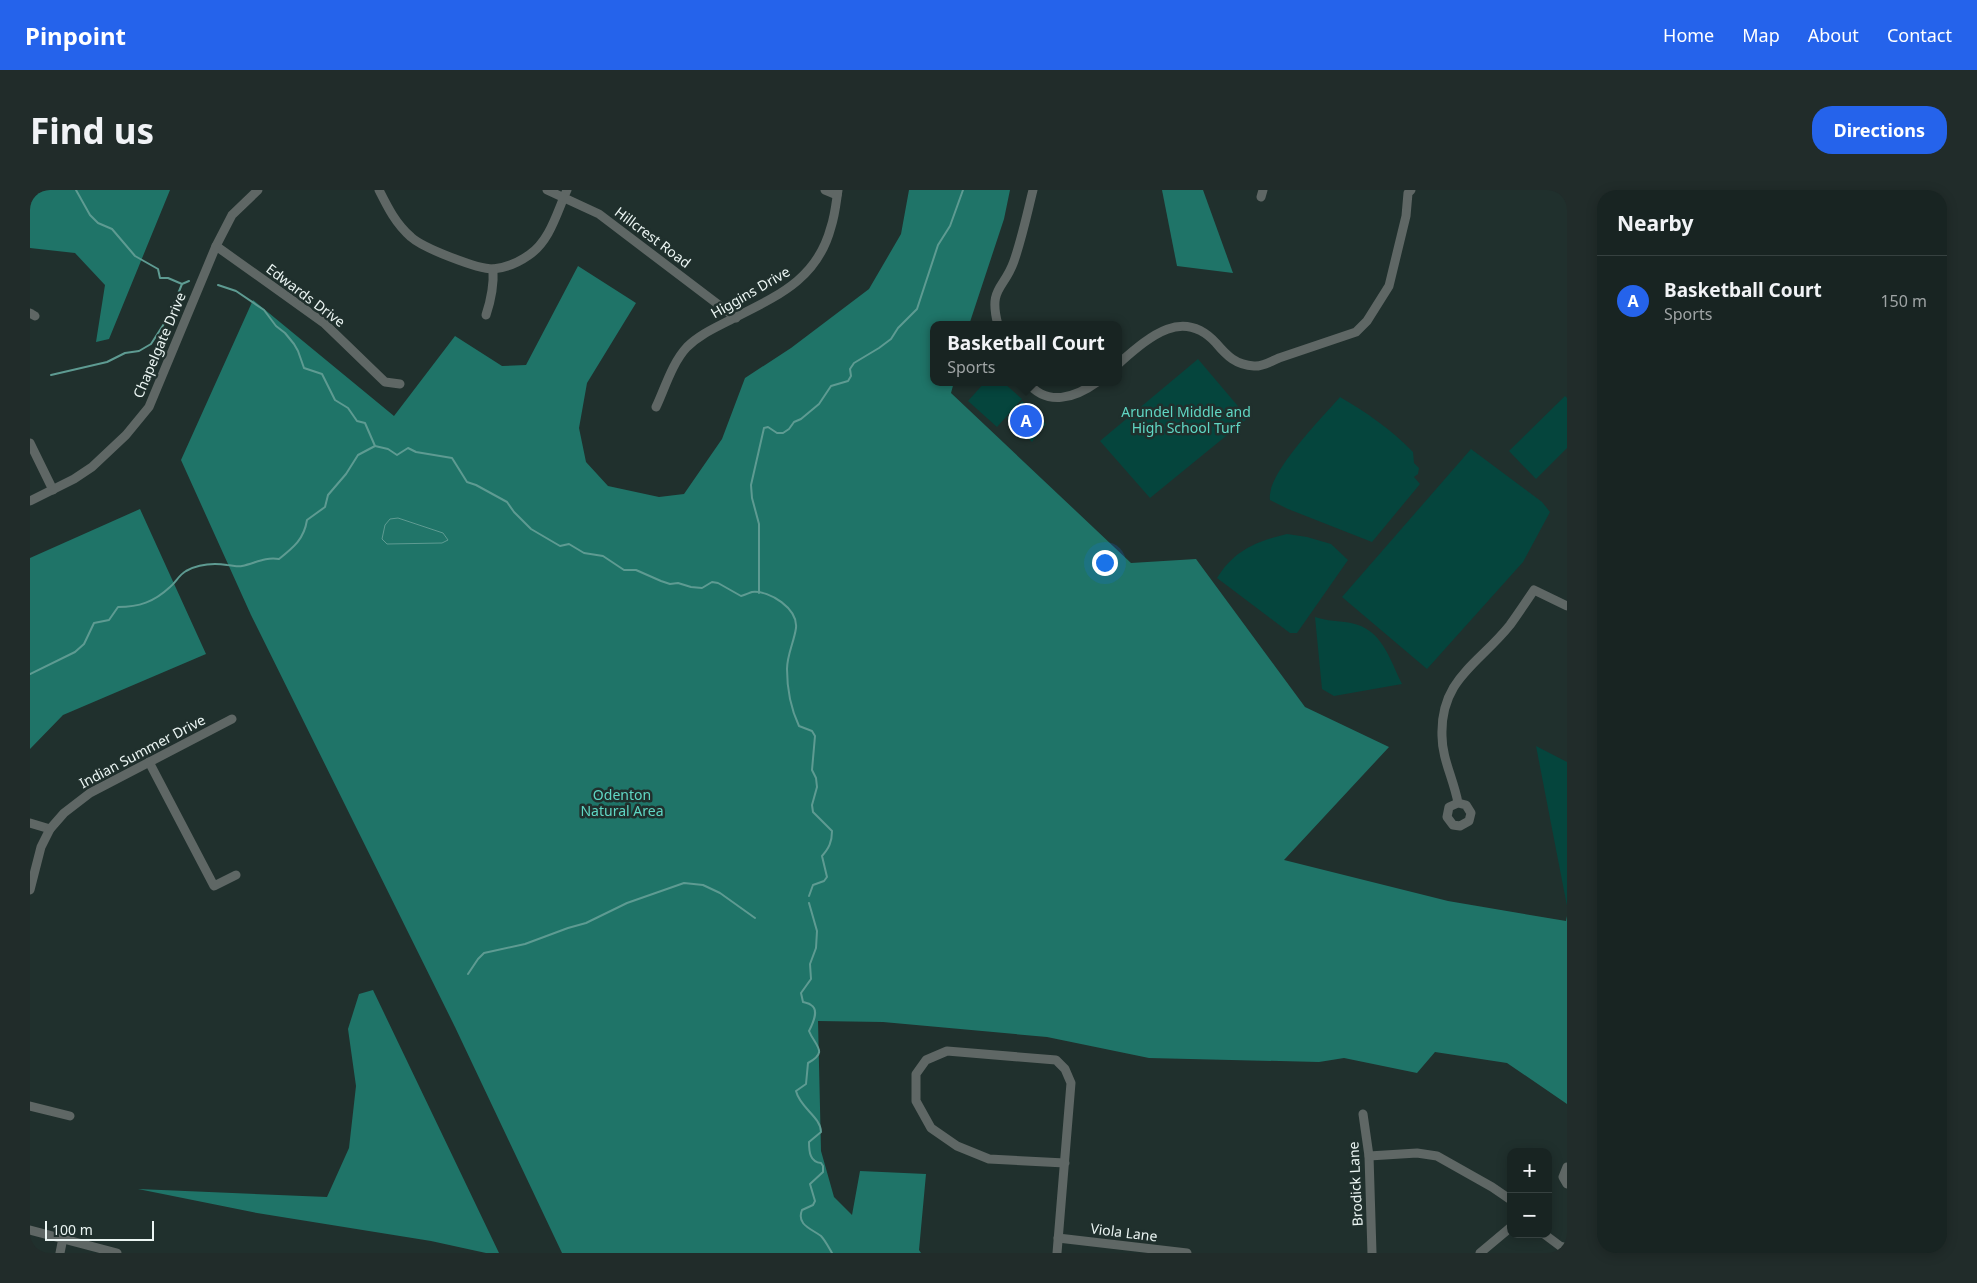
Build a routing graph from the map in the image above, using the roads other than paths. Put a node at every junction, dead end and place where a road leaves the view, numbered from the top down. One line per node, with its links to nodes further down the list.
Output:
1 (258, 190): 9 (street, Chapelgate Drive)
2 (379, 190): 10 (street)
3 (547, 190): 8 (street, Hillcrest Road)
4 (825, 190): 7 (street)
5 (1032, 190): 13 (street)
6 (1411, 190): 14 (street)
7 (837, 193): 12 (street, Higgins Drive)
8 (566, 194): 10 (street); 12 (street, Hillcrest Road)
9 (216, 246): 15 (street, Edwards Drive); 20 (street, Chapelgate Drive)
10 (493, 269): 11 (street)
11 (486, 315)
12 (736, 318): 18 (street, Higgins Drive)
13 (997, 321)
14 (1122, 361)
15 (400, 384)
16 (1031, 386): 17 (street)
17 (1090, 386)
18 (656, 407)
19 (30, 443): 20 (street)
20 (52, 490): 21 (street, Chapelgate Drive)
21 (30, 501)
22 (1567, 606): 25 (street)
23 (232, 719): 24 (street, Indian Summer Drive)
24 (149, 762): 27 (street, Indian Summer Drive); 28 (street)
25 (1458, 803)
26 (30, 822): 27 (street)
27 (50, 829): 29 (street, Indian Summer Drive)
28 (236, 875)
29 (30, 890)
30 (30, 1106): 32 (street)
31 (1363, 1114): 33 (street, Brodick Lane)
32 (70, 1116)
33 (1369, 1156): 37 (street); 48 (street, Brodick Lane)
34 (1065, 1163): 34 (street); 41 (street)
35 (1567, 1167): 36 (street)
36 (1567, 1184)
37 (1507, 1197)
38 (30, 1230): 40 (street)
39 (1507, 1230): 49 (street)
40 (63, 1238): 44 (street); 45 (street)
41 (1058, 1238): 46 (street); 47 (street, Viola Lane)
42 (1549, 1238): 43 (street)
43 (1567, 1248)
44 (60, 1253)
45 (117, 1253)
46 (1057, 1253)
47 (1187, 1253)
48 (1372, 1253)
49 (1480, 1253)

